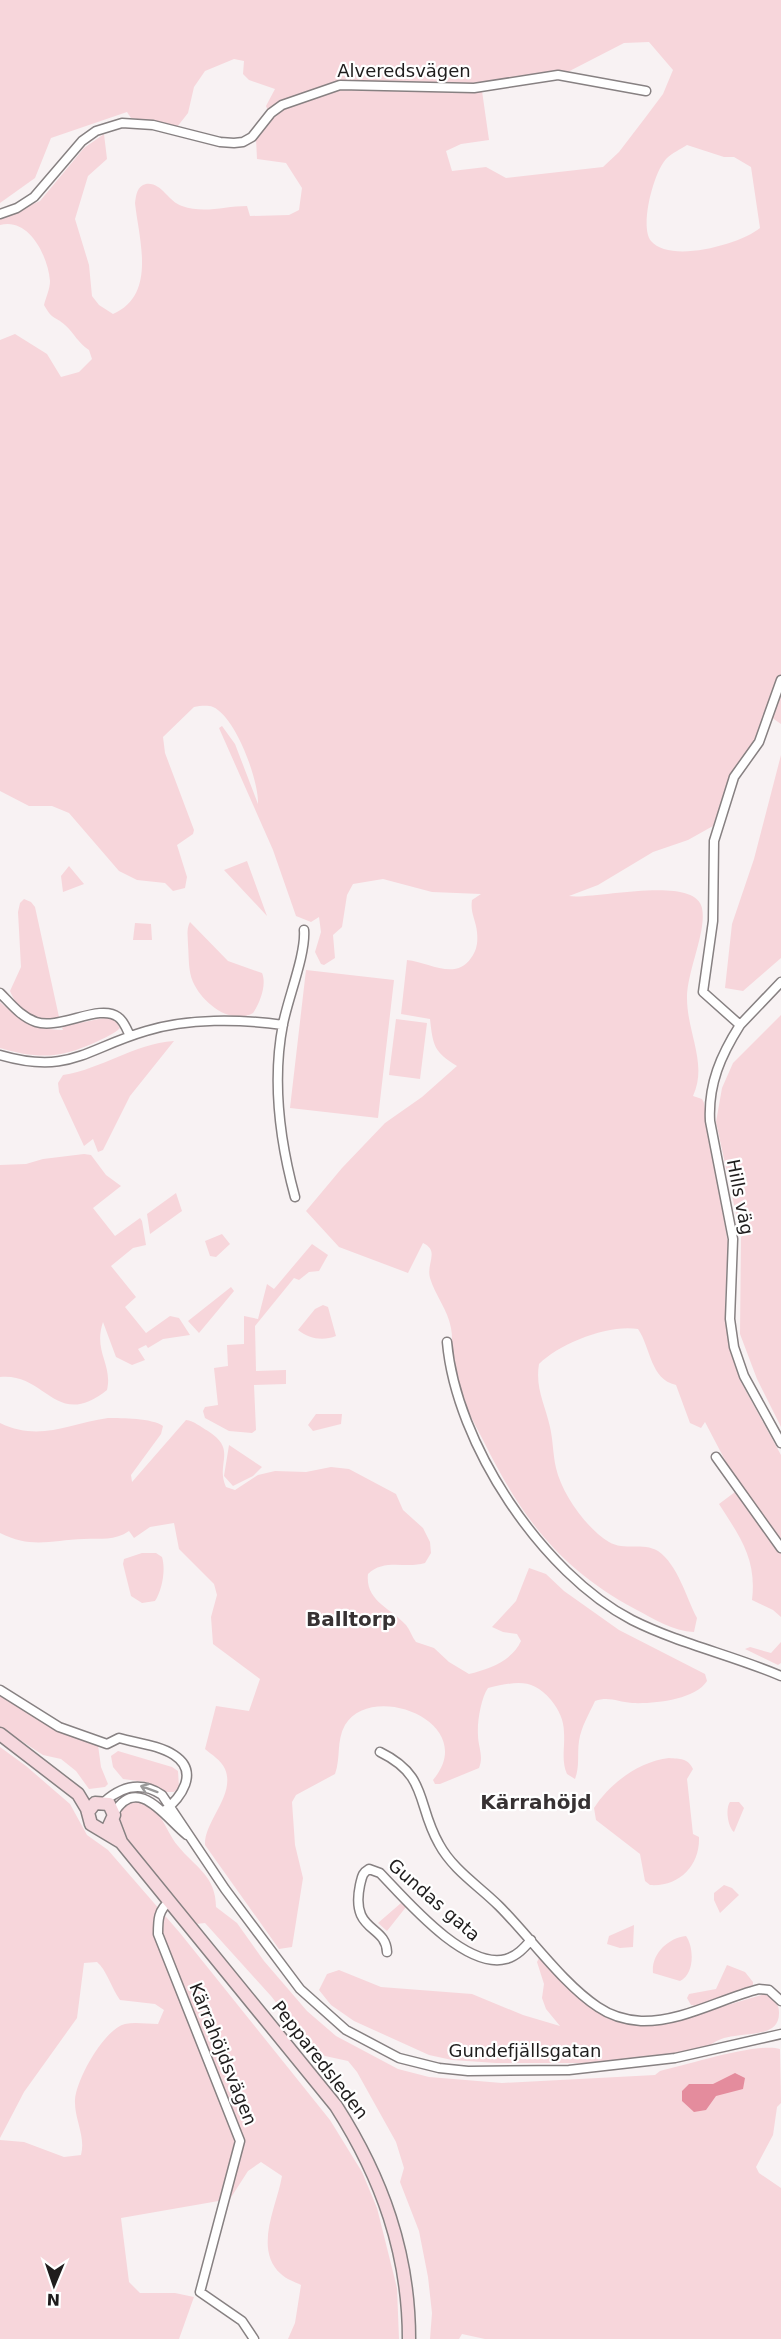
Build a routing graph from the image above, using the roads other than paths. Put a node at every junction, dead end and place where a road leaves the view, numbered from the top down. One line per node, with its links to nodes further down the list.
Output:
1 (646, 91): 2 (street, Alveredsvägen)
2 (0, 214)
3 (781, 680): 7 (street)
4 (304, 930): 8 (street)
5 (781, 982): 7 (street, Hills väg)
6 (0, 993): 9 (street)
7 (740, 1024): 13 (street, Hills väg)
8 (283, 1025): 9 (street); 11 (street)
9 (130, 1036): 10 (street)
10 (0, 1055)
11 (295, 1197)
12 (447, 1342): 16 (street)
13 (781, 1443)
14 (716, 1457): 15 (street)
15 (781, 1548)
16 (781, 1676)
17 (0, 1690): 22 (street)
18 (0, 1734): 20 (street)
19 (380, 1752): 30 (street, Gundas gata)
20 (78, 1794): 21 (street); 23 (street)
21 (101, 1802): 22 (street, Gundefjällsgatan, one-way to 21); 23 (street); 25 (street)
22 (171, 1806): 24 (street); 27 (street, Gundefjällsgatan)
23 (88, 1812): 26 (street)
24 (163, 1812): 25 (street, Gundefjällsgatan); 27 (street, Gundefjällsgatan)
25 (114, 1817): 26 (street); 28 (street, Pepparedsleden)
26 (96, 1828): 28 (street, Pepparedsleden)
27 (188, 1835): 33 (street, Gundefjällsgatan)
28 (121, 1842): 29 (street, Pepparedsleden)
29 (170, 1901): 34 (street, Kärrahöjdsvägen); 35 (street, Pepparedsleden)
30 (531, 1940): 31 (street, Gundas gata); 32 (street, Gundas gata)
31 (387, 1952)
32 (781, 2001)
33 (781, 2034)
34 (254, 2339)
35 (409, 2339)

